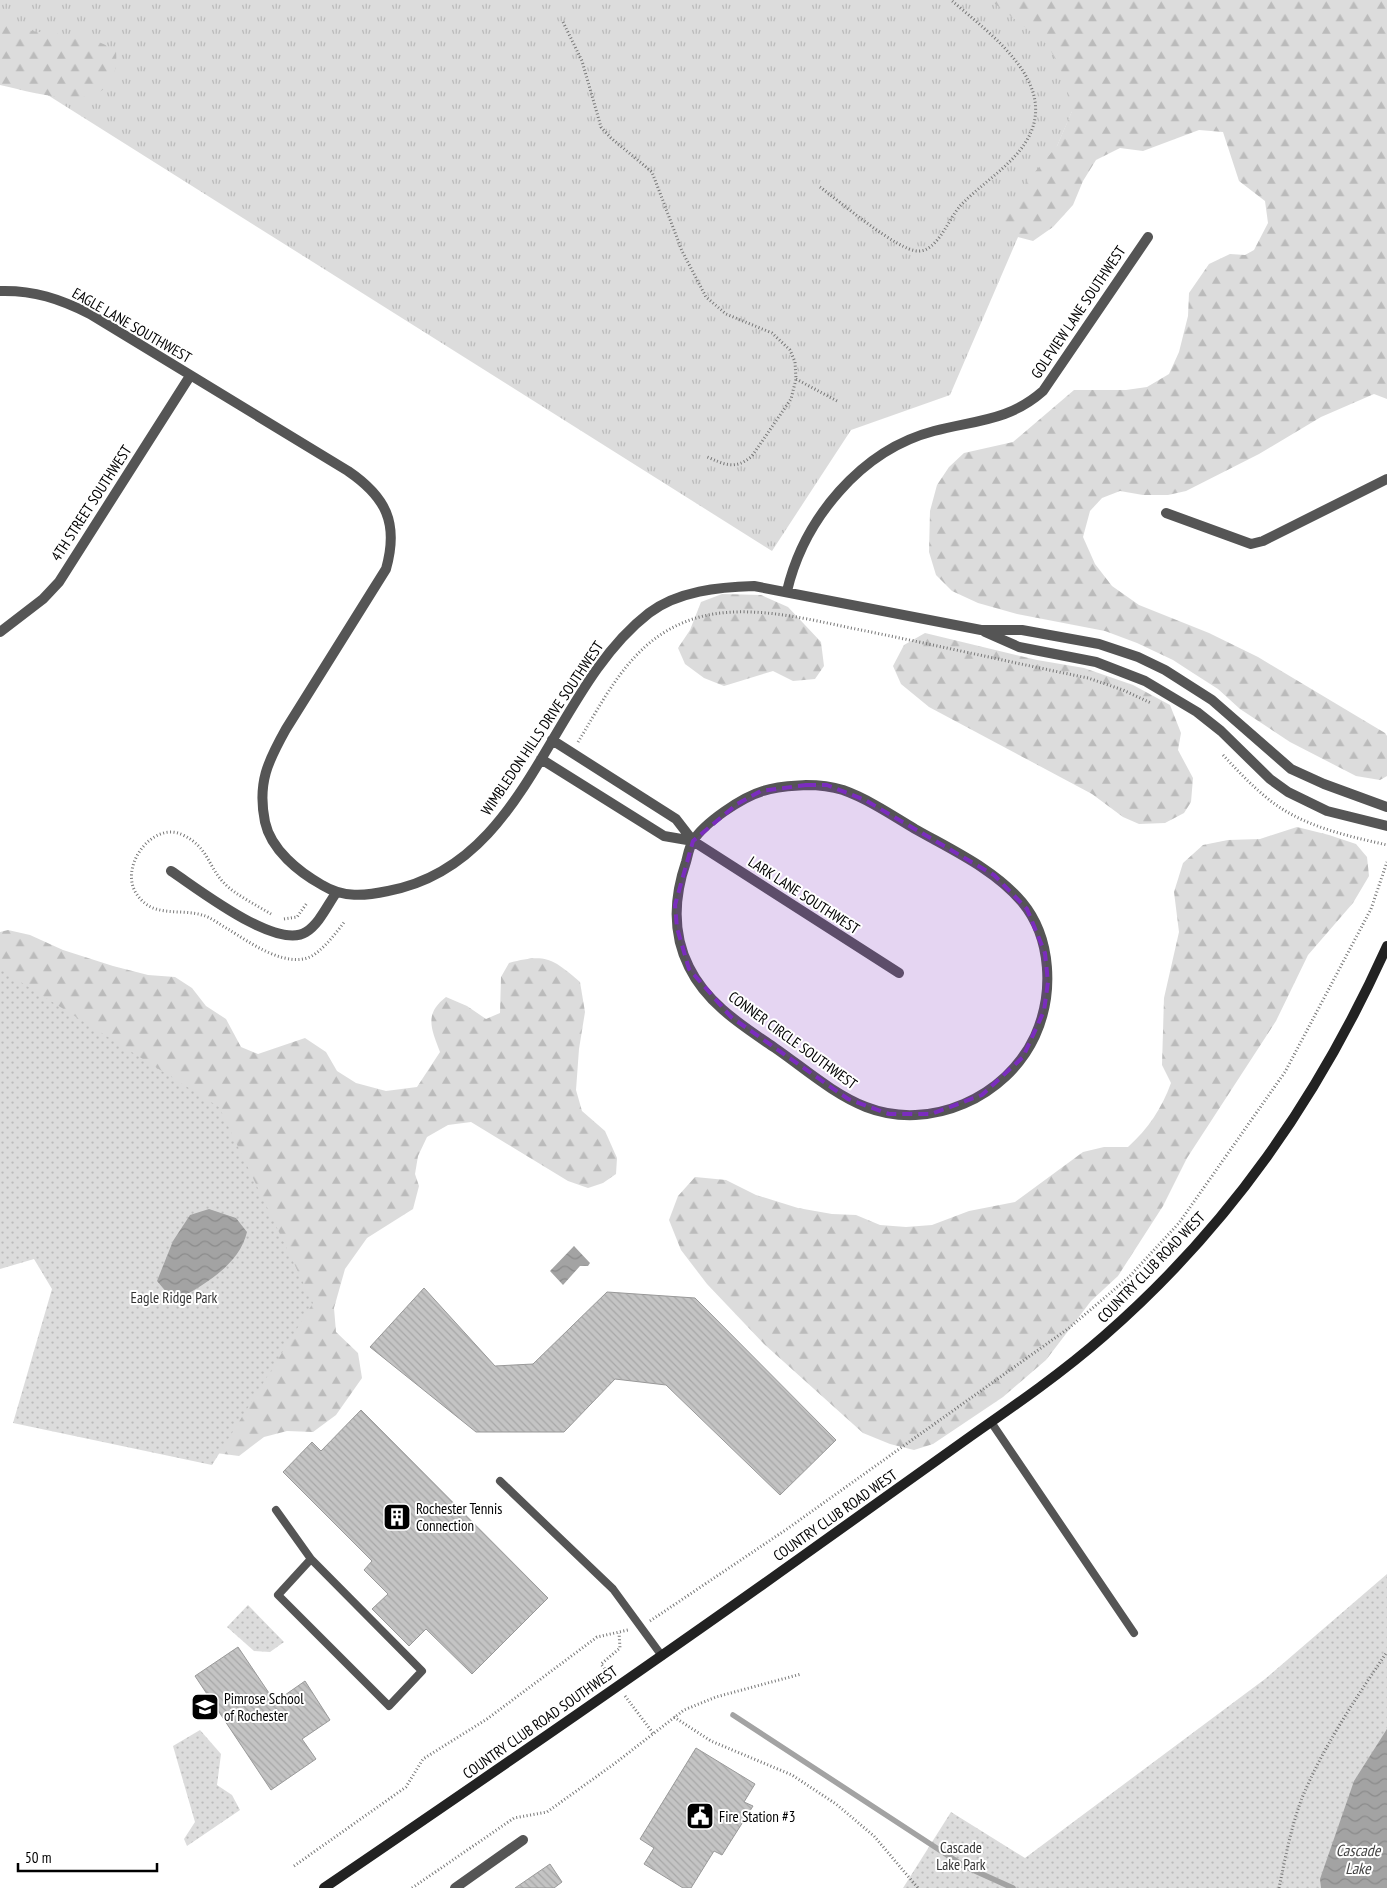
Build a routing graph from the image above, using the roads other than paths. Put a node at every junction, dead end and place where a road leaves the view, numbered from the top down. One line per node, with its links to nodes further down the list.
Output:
1 (1148, 237): 6 (street, GOLFVIEW LANE SOUTHWEST)
2 (0, 291): 3 (street, EAGLE LANE SOUTHWEST)
3 (190, 376): 8 (street, 4TH STREET SOUTHWEST); 15 (street)
4 (1387, 479): 5 (street)
5 (1166, 513)
6 (787, 591): 7 (street, WIMBLEDON HILLS DRIVE SOUTHWEST); 9 (street, WIMBLEDON HILLS DRIVE SOUTHWEST)
7 (982, 630): 11 (street, WIMBLEDON HILLS DRIVE SOUTHWEST); 12 (street, WIMBLEDON HILLS DRIVE SOUTHWEST)
8 (0, 632)
9 (552, 740): 10 (street, WIMBLEDON HILLS DRIVE SOUTHWEST); 13 (street, LARK LANE SOUTHWEST)
10 (541, 759): 13 (street, LARK LANE SOUTHWEST); 15 (street, WIMBLEDON HILLS DRIVE SOUTHWEST)
11 (1387, 807)
12 (1387, 826)
13 (693, 841): 13 (street, CONNER CIRCLE SOUTHWEST); 17 (street, LARK LANE SOUTHWEST)
14 (170, 871): 15 (street)
15 (336, 893)
16 (1387, 946): 18 (main road, COUNTRY CLUB ROAD WEST)
17 (900, 973)
18 (991, 1422): 22 (main road, COUNTRY CLUB ROAD WEST); 23 (lane)
19 (500, 1481): 24 (lane)
20 (276, 1510): 21 (lane)
21 (311, 1559): 21 (lane)
22 (771, 1578): 24 (main road, COUNTRY CLUB ROAD SOUTHWEST)
23 (1134, 1633)
24 (662, 1656): 26 (main road, COUNTRY CLUB ROAD SOUTHWEST)
25 (523, 1840): 27 (street)
26 (324, 1888)
27 (455, 1888)

